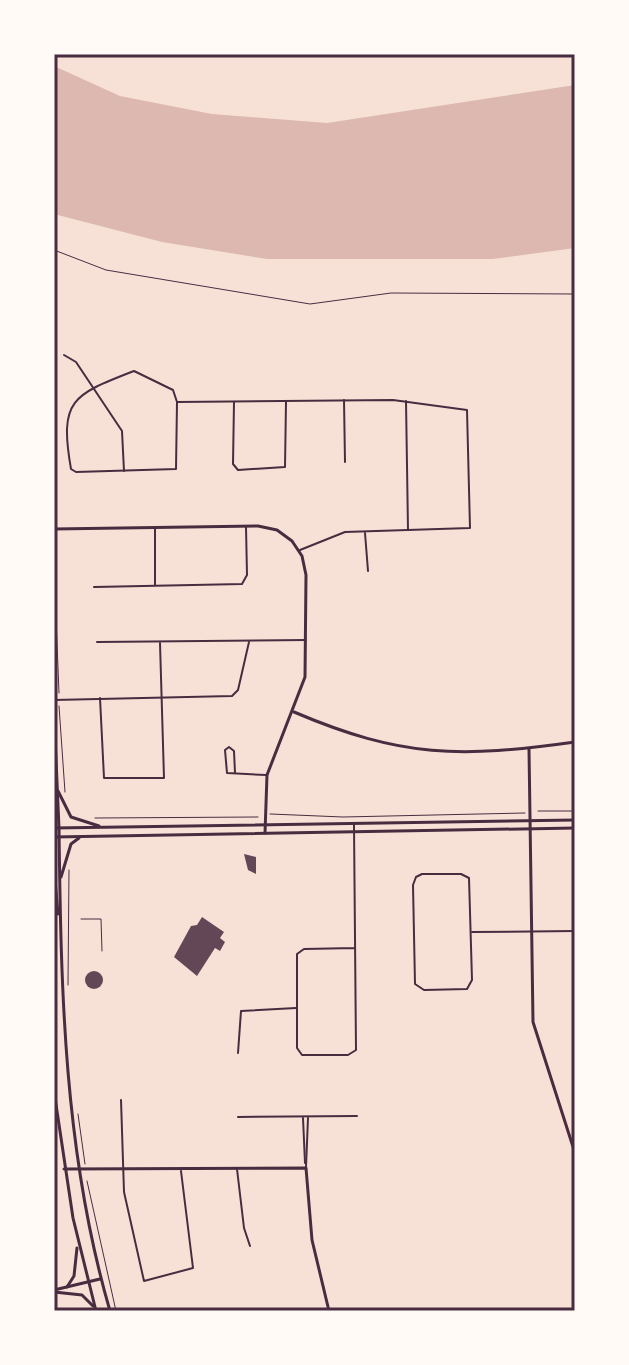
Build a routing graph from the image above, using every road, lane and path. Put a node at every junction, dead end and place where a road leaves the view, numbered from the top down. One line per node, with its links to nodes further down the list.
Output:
1 (54, 250): 2 (path)
2 (575, 294)
3 (64, 355): 4 (street)
4 (92, 388): 8 (street); 11 (street); 11 (street)
5 (286, 400): 6 (street); 9 (street); 9 (street)
6 (344, 400): 7 (street); 10 (street)
7 (406, 401): 15 (street); 15 (street)
8 (177, 402): 9 (street); 11 (street)
9 (234, 402)
10 (345, 462)
11 (124, 471)
12 (246, 526): 13 (main road); 17 (main road); 20 (street)
13 (155, 528): 14 (main road); 20 (street)
14 (54, 529)
15 (408, 531): 16 (street)
16 (365, 532): 17 (street); 19 (street)
17 (299, 550): 22 (main road)
18 (54, 568): 28 (path)
19 (368, 571)
20 (155, 586): 21 (street)
21 (94, 587)
22 (307, 640): 24 (street); 30 (main road)
23 (97, 642): 25 (street)
24 (249, 642): 25 (street); 26 (street)
25 (160, 643): 26 (street)
26 (160, 697): 27 (street); 27 (street)
27 (100, 698): 28 (street)
28 (59, 699): 29 (street); 37 (path)
29 (54, 700)
30 (293, 712): 33 (main road); 35 (main road)
31 (54, 713): 36 (main road)
32 (575, 742): 33 (main road)
33 (529, 749): 39 (main road)
34 (235, 773): 34 (street); 35 (street)
35 (267, 775): 40 (main road)
36 (58, 791): 46 (main road); 47 (main road)
37 (65, 797)
38 (575, 811): 39 (path)
39 (530, 812): 40 (path); 43 (main road)
40 (265, 814): 41 (path); 45 (main road)
41 (91, 818)
42 (575, 820): 43 (main road)
43 (530, 821): 44 (main road); 49 (main road)
44 (354, 824): 45 (main road); 50 (street)
45 (265, 825): 46 (main road); 51 (main road)
46 (103, 827): 47 (main road)
47 (57, 828): 53 (main road)
48 (575, 828): 49 (main road)
49 (531, 830): 50 (main road); 58 (main road)
50 (354, 832): 51 (main road); 62 (street)
51 (265, 833): 52 (main road)
52 (83, 836): 53 (main road); 56 (main road)
53 (57, 837): 56 (main road)
54 (69, 864): 64 (path)
55 (54, 868): 61 (main road)
56 (60, 880): 61 (main road)
57 (81, 919): 63 (lane)
58 (531, 931): 59 (street); 60 (street); 74 (main road)
59 (575, 931)
60 (471, 932): 60 (street)
61 (60, 934): 80 (main road)
62 (355, 948): 65 (street); 65 (street)
63 (102, 951)
64 (68, 991)
65 (297, 1008): 66 (street)
66 (238, 1053)
67 (54, 1091): 76 (main road)
68 (121, 1100): 79 (street)
69 (78, 1112): 81 (path)
70 (308, 1116): 71 (street); 73 (street); 75 (street)
71 (357, 1116)
72 (238, 1117): 73 (street)
73 (303, 1117): 75 (street)
74 (575, 1153)
75 (306, 1168): 78 (main road); 91 (main road)
76 (64, 1169): 80 (main road); 82 (main road)
77 (180, 1169): 78 (main road); 79 (main road); 79 (street)
78 (237, 1169): 83 (street)
79 (123, 1170): 81 (main road)
80 (78, 1171): 81 (main road); 84 (main road)
81 (85, 1171): 90 (path)
82 (78, 1244): 85 (main road); 86 (main road)
83 (250, 1246)
84 (100, 1279): 85 (main road); 89 (main road)
85 (89, 1282): 86 (main road); 88 (main road)
86 (67, 1287): 87 (main road)
87 (54, 1291): 88 (main road)
88 (96, 1310)
89 (110, 1311)
90 (116, 1311)
91 (329, 1311)

